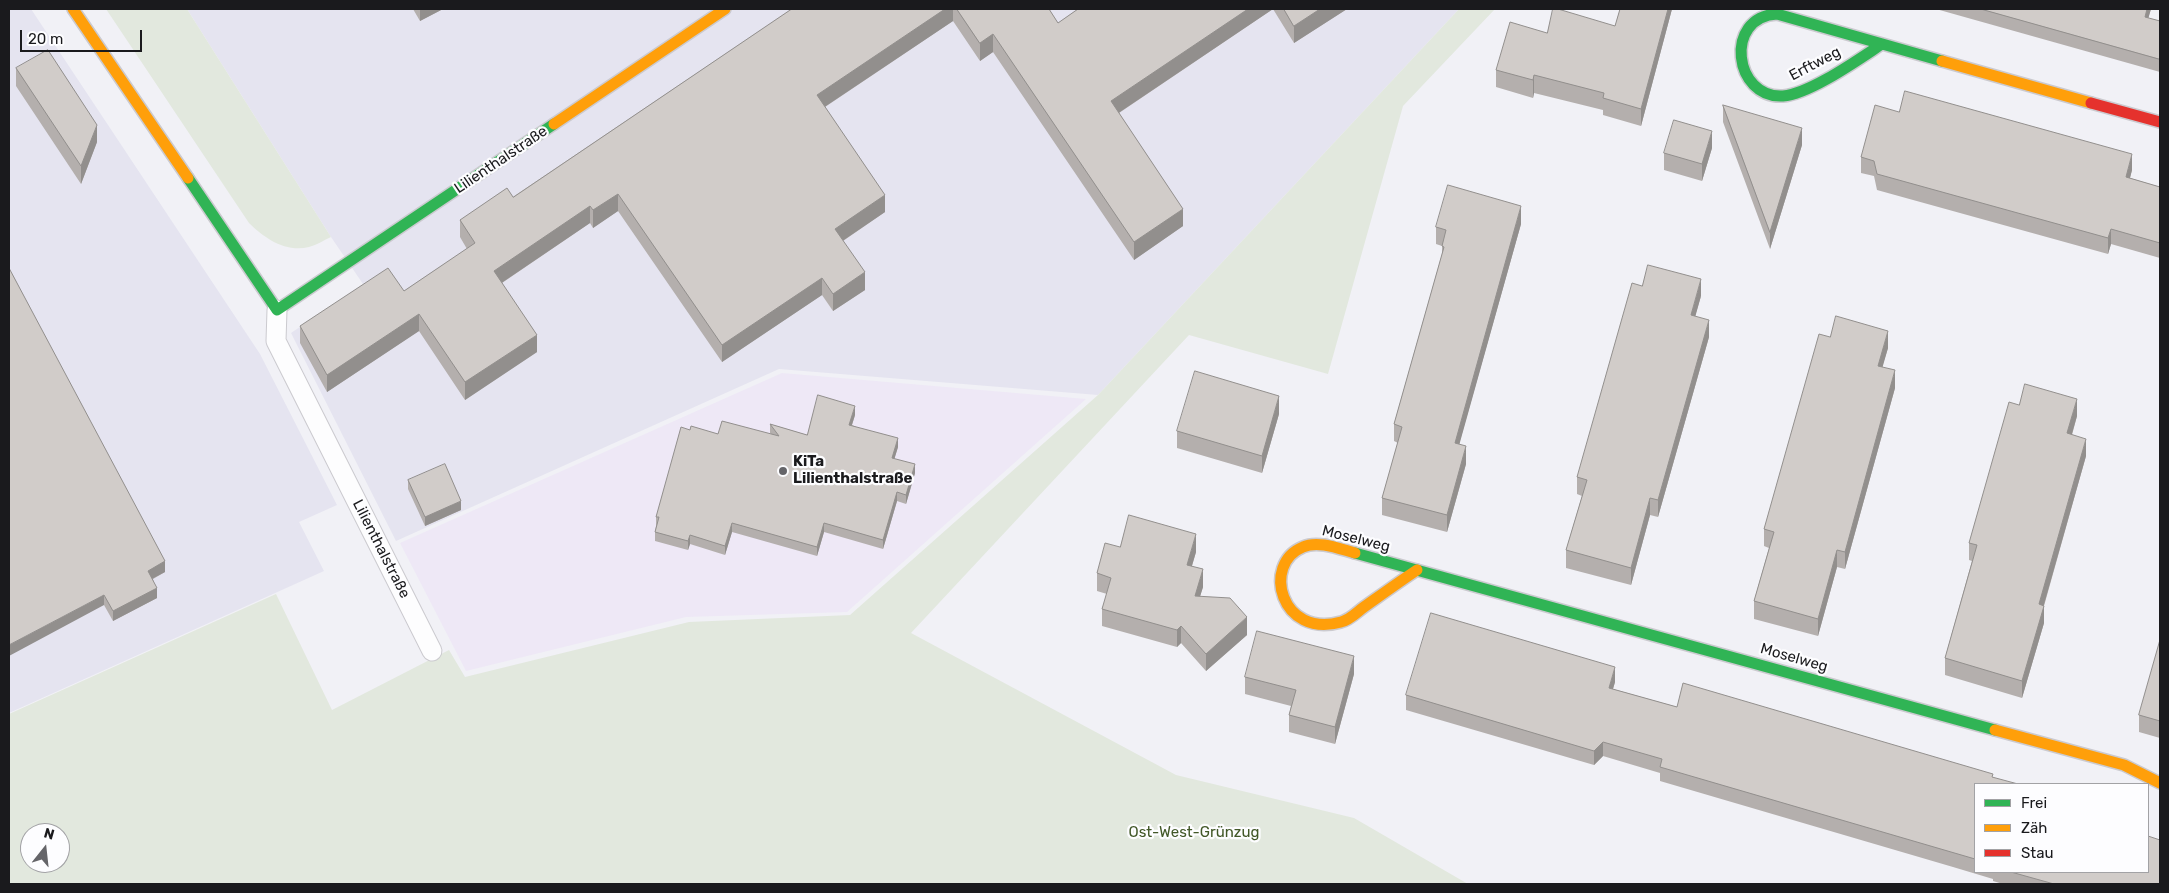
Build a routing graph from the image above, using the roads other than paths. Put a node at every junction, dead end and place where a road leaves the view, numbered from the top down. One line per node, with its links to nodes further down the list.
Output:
1 (73, 9): 5 (street)
2 (725, 9): 5 (street, Lilienthalstraße)
3 (1882, 44): 3 (street, Erftweg); 4 (street, Erftweg)
4 (2160, 122)
5 (277, 310): 7 (lane, Lilienthalstraße)
6 (1416, 570): 6 (street, Moselweg); 8 (street, Moselweg)
7 (432, 651)
8 (2160, 783)

